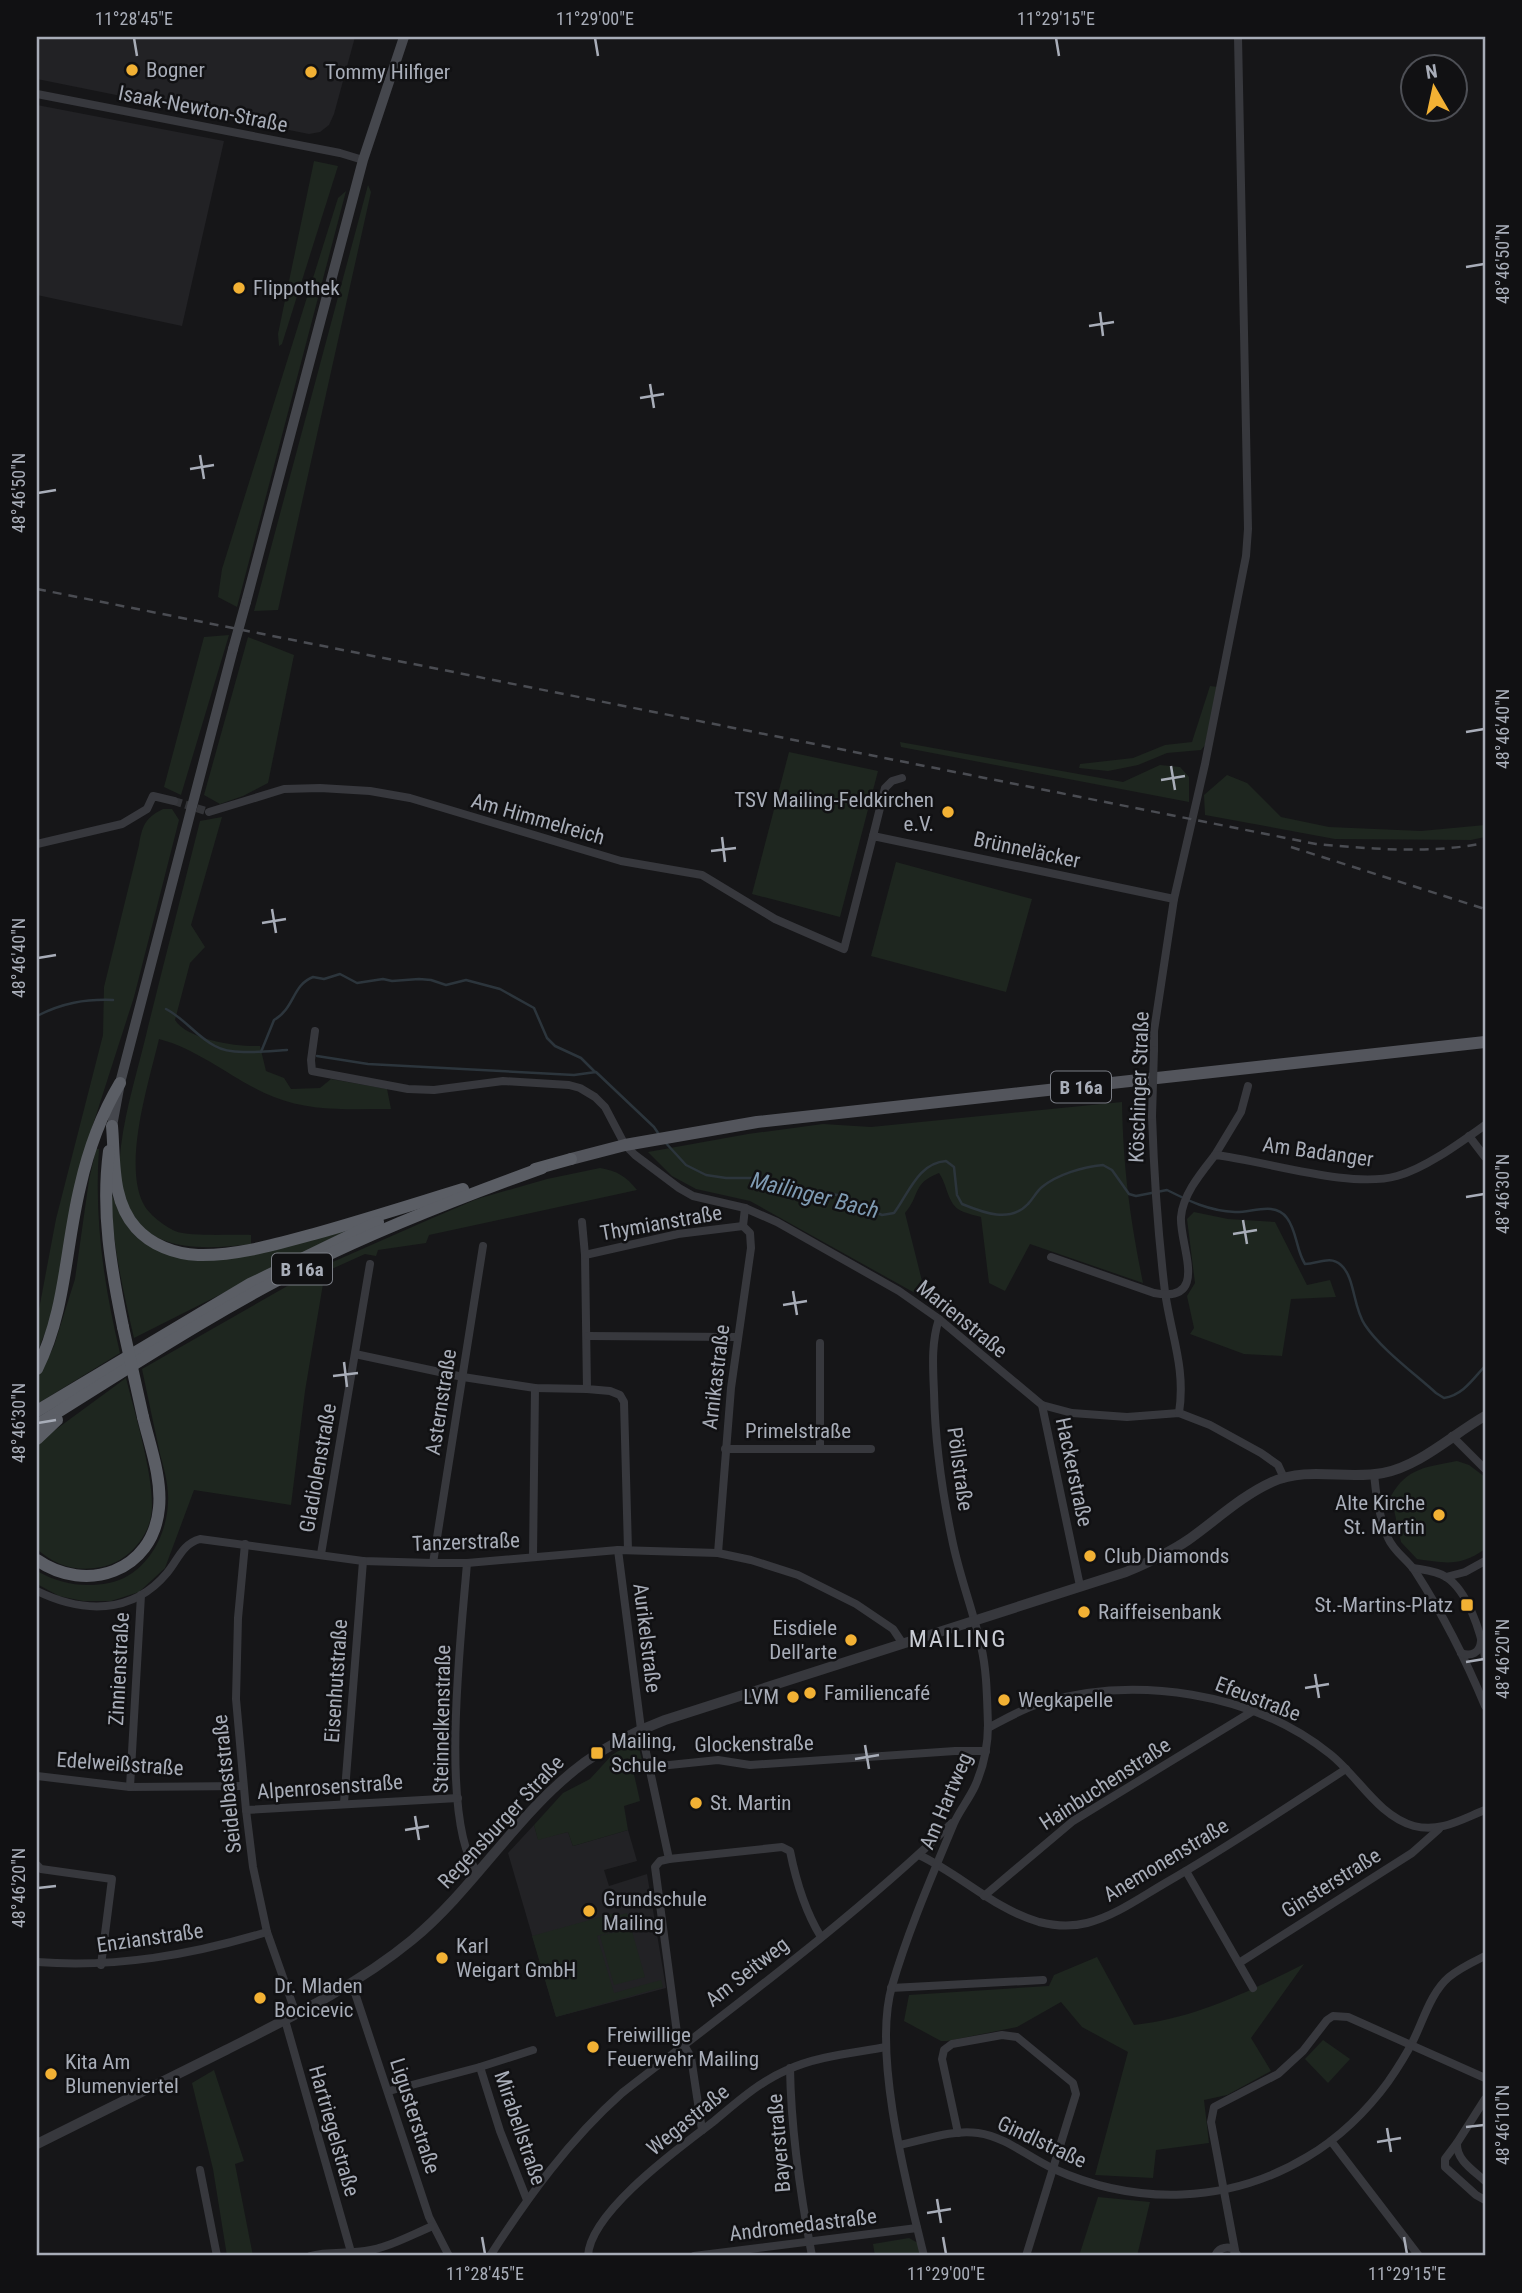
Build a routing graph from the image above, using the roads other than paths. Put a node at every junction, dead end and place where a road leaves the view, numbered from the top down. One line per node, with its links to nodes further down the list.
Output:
1 (398, 37): 5 (main road)
2 (404, 37): 5 (main road)
3 (1238, 37): 12 (street, Köschinger Straße)
4 (37, 94): 6 (street, Isaak-Newton-Straße)
5 (370, 139): 6 (main road)
6 (363, 160): 15 (main road, bridge)
7 (902, 778): 10 (street)
8 (174, 801): 11 (street)
9 (209, 812): 10 (street, Am Himmelreich)
10 (873, 836): 12 (street, Brünneläcker)
11 (37, 844)
12 (1174, 899): 33 (street, Köschinger Straße, bridge)
13 (315, 1031): 20 (street, Marienstraße)
14 (1485, 1042): 20 (main road, B 16a)
15 (120, 1083): 18 (main road); 39 (highway)
16 (1248, 1086): 21 (street, Am Badanger)
17 (1485, 1125): 19 (street, Am Badanger)
18 (112, 1126): 25 (highway); 62 (highway, bridge)
19 (1469, 1136): 21 (street, Am Badanger); 22 (street)
20 (625, 1145): 23 (main road, B 16a); 26 (street, Marienstraße)
21 (1215, 1155): 33 (street, Am Badanger)
22 (1485, 1157)
23 (571, 1159): 24 (highway, B 16a)
24 (542, 1168): 25 (highway, B 16a); 43 (highway, B 16a)
25 (443, 1195): 45 (highway, B 16a)
26 (745, 1208): 28 (street, Arnikastraße); 34 (street, Marienstraße)
27 (582, 1222): 30 (street)
28 (743, 1226): 30 (street, Thymianstraße); 36 (street, Arnikastraße)
29 (482, 1246): 40 (street, Asternstraße)
30 (585, 1255): 35 (street)
31 (1051, 1257): 33 (street)
32 (370, 1264): 38 (street, Gladiolenstraße)
33 (1166, 1295): 46 (street, Köschinger Straße)
34 (939, 1319): 44 (street, Marienstraße); 72 (street, Pöllstraße)
35 (588, 1336): 36 (street); 42 (street)
36 (737, 1337): 51 (street, Arnikastraße)
37 (820, 1343): 52 (street)
38 (355, 1354): 40 (street); 60 (street, Gladiolenstraße)
39 (37, 1369)
40 (463, 1377): 41 (street); 65 (street, Asternstraße)
41 (535, 1388): 42 (street); 61 (street)
42 (587, 1390): 58 (street, Aurikelstraße)
43 (77, 1401): 48 (highway, B 16a); 50 (highway)
44 (1042, 1405): 46 (street, Marienstraße); 69 (street, Hackerstraße)
45 (37, 1411)
46 (1180, 1413): 56 (street, Marienstraße)
47 (1485, 1416): 49 (street, Regensburger Straße)
48 (37, 1425)
49 (1452, 1436): 54 (street); 55 (street, Regensburger Straße)
50 (37, 1439)
51 (725, 1449): 52 (street, Primelstraße); 59 (street, Arnikastraße)
52 (820, 1449): 53 (street, Primelstraße)
53 (871, 1449)
54 (1485, 1469)
55 (1374, 1474): 56 (street, Regensburger Straße); 67 (street)
56 (1284, 1478): 69 (street, Regensburger Straße)
57 (245, 1544): 60 (street, Tanzerstraße); 71 (street, Tanzerstraße); 85 (street, Seidelbaststraße)
58 (623, 1550): 59 (street, Tanzerstraße); 61 (street, Tanzerstraße); 80 (street, Aurikelstraße)
59 (718, 1553): 74 (street, Tanzerstraße)
60 (321, 1554): 63 (street, Tanzerstraße)
61 (533, 1557): 66 (street, Tanzerstraße)
62 (37, 1560)
63 (363, 1561): 65 (street, Tanzerstraße); 88 (street, Eisenhutstraße)
64 (1485, 1561): 68 (street)
65 (433, 1563): 66 (street, Tanzerstraße)
66 (467, 1563): 87 (street, Steinnelkenstraße)
67 (1413, 1569): 68 (street); 75 (street)
68 (1446, 1577): 73 (street)
69 (1080, 1586): 72 (street, Regensburger Straße)
70 (37, 1591): 71 (street, Tanzerstraße)
71 (141, 1595): 86 (street, Zinnienstraße)
72 (973, 1621): 74 (street, Regensburger Straße); 79 (street, Am Hartweg)
73 (1483, 1634): 75 (street); 76 (street)
74 (903, 1644): 80 (street, Regensburger Straße)
75 (1461, 1653): 77 (street)
76 (1485, 1657)
77 (1485, 1706)
78 (1253, 1711): 79 (street, Efeustraße); 83 (street, Efeustraße); 99 (street, Hainbuchenstraße)
79 (988, 1728): 81 (street, Am Hartweg)
80 (641, 1729): 82 (street, Aurikelstraße); 98 (street, Regensburger Straße)
81 (986, 1751): 82 (street, Glockenstraße); 91 (street, Am Hartweg)
82 (650, 1767): 94 (street, Aurikelstraße)
83 (1346, 1769): 92 (street, Efeustraße); 97 (street, Anemonenstraße)
84 (37, 1776): 86 (street, Edelweißstraße)
85 (243, 1786): 86 (street, Edelweißstraße); 89 (street, Seidelbaststraße)
86 (130, 1787)
87 (458, 1798): 88 (street, Alpenrosenstraße); 98 (street, Steinnelkenstraße)
88 (344, 1803): 89 (street, Alpenrosenstraße)
89 (246, 1810): 100 (street, Seidelbaststraße)
90 (1485, 1810): 92 (street)
91 (956, 1820): 93 (street, Am Seitweg); 95 (street, Am Hartweg)
92 (1439, 1829): 104 (street, Ginsterstraße)
93 (919, 1855): 95 (street, Anemonenstraße); 101 (street, Am Seitweg)
94 (669, 1859): 101 (street); 112 (street)
95 (939, 1864): 99 (street, Anemonenstraße); 109 (street, Am Hartweg)
96 (37, 1865): 105 (street)
97 (1186, 1871): 99 (street, Anemonenstraße); 104 (street)
98 (478, 1873): 107 (street, Regensburger Straße)
99 (984, 1896)
100 (267, 1932): 105 (street, Enzianstraße); 110 (street, Seidelbaststraße)
101 (821, 1937): 112 (street, Am Seitweg)
102 (1485, 1956): 113 (street, Gindlstraße)
103 (37, 1962): 105 (street, Enzianstraße)
104 (1239, 1963): 108 (street)
105 (102, 1965)
106 (1042, 1980): 109 (street)
107 (352, 1984): 110 (street, Regensburger Straße); 119 (street, Ligusterstraße)
108 (1253, 1987)
109 (891, 1988): 114 (street, Am Hartweg)
110 (296, 2014): 111 (street, Regensburger Straße)
111 (285, 2020): 125 (street, Regensburger Straße); 136 (street, Hartriegelstraße)
112 (685, 2044): 121 (street); 131 (street, Am Seitweg)
113 (1411, 2045): 118 (street); 123 (street, Gindlstraße); 130 (street)
114 (886, 2047): 117 (street, Wegastraße); 126 (street, Am Hartweg)
115 (533, 2050): 116 (street, Mirabellstraße)
116 (480, 2067): 119 (street, Mirabellstraße); 131 (street, Mirabellstraße)
117 (790, 2068): 121 (street, Wegastraße); 135 (street, Bayerstraße)
118 (1485, 2078)
119 (389, 2091): 133 (street, Ligusterstraße)
120 (1485, 2099): 124 (street)
121 (702, 2130): 142 (street, Wegastraße)
122 (958, 2133): 126 (street, Gindlstraße); 127 (street, Gindlstraße); 127 (street)
123 (1331, 2141): 130 (street, Gindlstraße); 148 (street)
124 (1457, 2143): 129 (street); 132 (street)
125 (37, 2144)
126 (900, 2145): 134 (street, Am Hartweg)
127 (1052, 2168): 130 (street, Gindlstraße); 146 (street)
128 (200, 2169): 138 (street)
129 (1485, 2181)
130 (1224, 2190): 137 (street)
131 (527, 2200): 141 (street, Am Seitweg)
132 (1485, 2200)
133 (433, 2226): 136 (street); 140 (street, Ligusterstraße)
134 (917, 2228): 135 (street, Andromedastraße); 145 (street, Am Hartweg)
135 (809, 2243): 143 (street, Andromedastraße); 144 (street, Bayerstraße)
136 (351, 2252): 139 (street)
137 (1237, 2253): 147 (street)
138 (217, 2256)
139 (310, 2256)
140 (449, 2256)
141 (490, 2256)
142 (588, 2256)
143 (694, 2256)
144 (812, 2256)
145 (924, 2256)
146 (1026, 2256)
147 (1215, 2256)
148 (1419, 2256)

